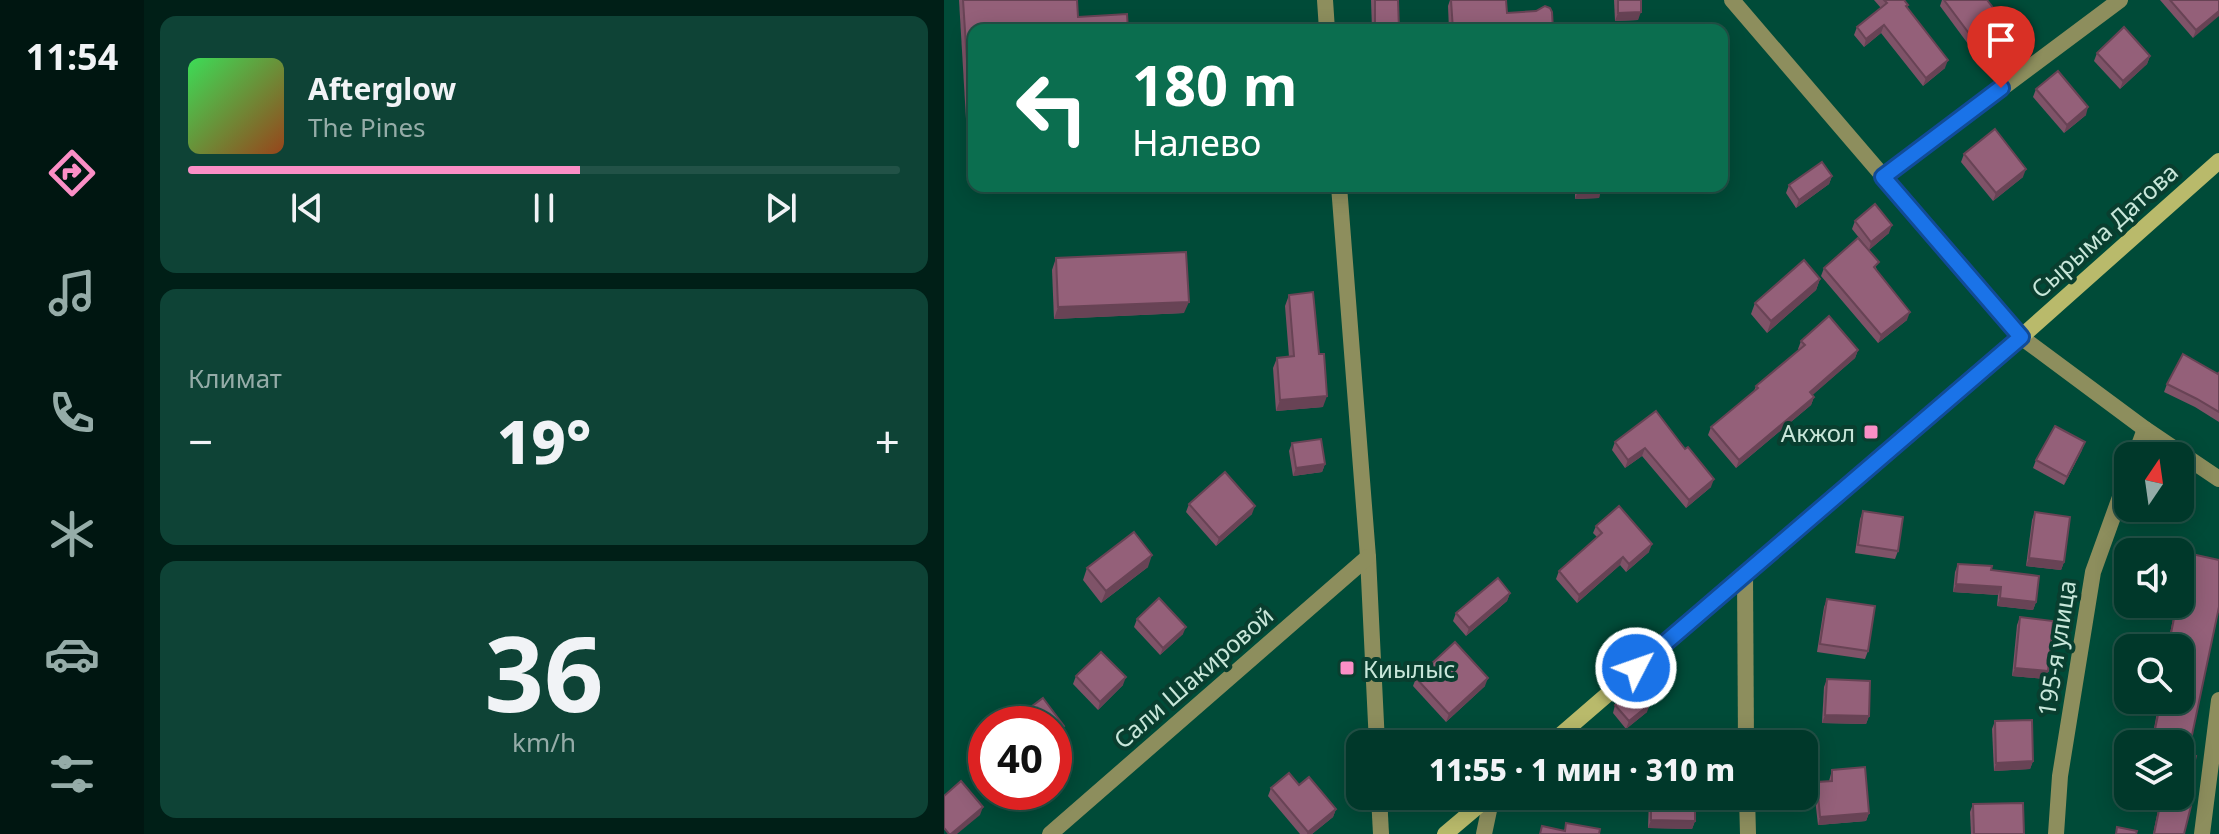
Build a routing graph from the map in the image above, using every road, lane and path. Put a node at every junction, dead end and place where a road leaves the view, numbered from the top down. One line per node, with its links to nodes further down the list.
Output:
1 (1325, 0): 4 (street)
2 (1732, 0): 6 (street)
3 (2120, 0): 6 (street)
4 (1327, 24)
5 (2216, 169): 8 (street, Сырыма Датова)
6 (1883, 177): 8 (street)
7 (1339, 192): 13 (street)
8 (2021, 337): 9 (street); 14 (street, Сырыма Датова)
9 (2145, 429): 10 (street); 11 (street)
10 (2140, 442)
11 (2219, 479)
12 (2114, 514): 28 (street, 195-я улица)
13 (1368, 557): 16 (street); 23 (street, Сали Шакировой)
14 (1745, 574): 17 (street, Сырыма Датова); 18 (street)
15 (2219, 700): 29 (street)
16 (1376, 730)
17 (1566, 730)
18 (1746, 730)
19 (1380, 810): 24 (street)
20 (1474, 810): 25 (street)
21 (1488, 810): 26 (street)
22 (1747, 810): 27 (street)
23 (1050, 834)
24 (1381, 834)
25 (1445, 834)
26 (1484, 834)
27 (1748, 834)
28 (2056, 834)
29 (2202, 834)

